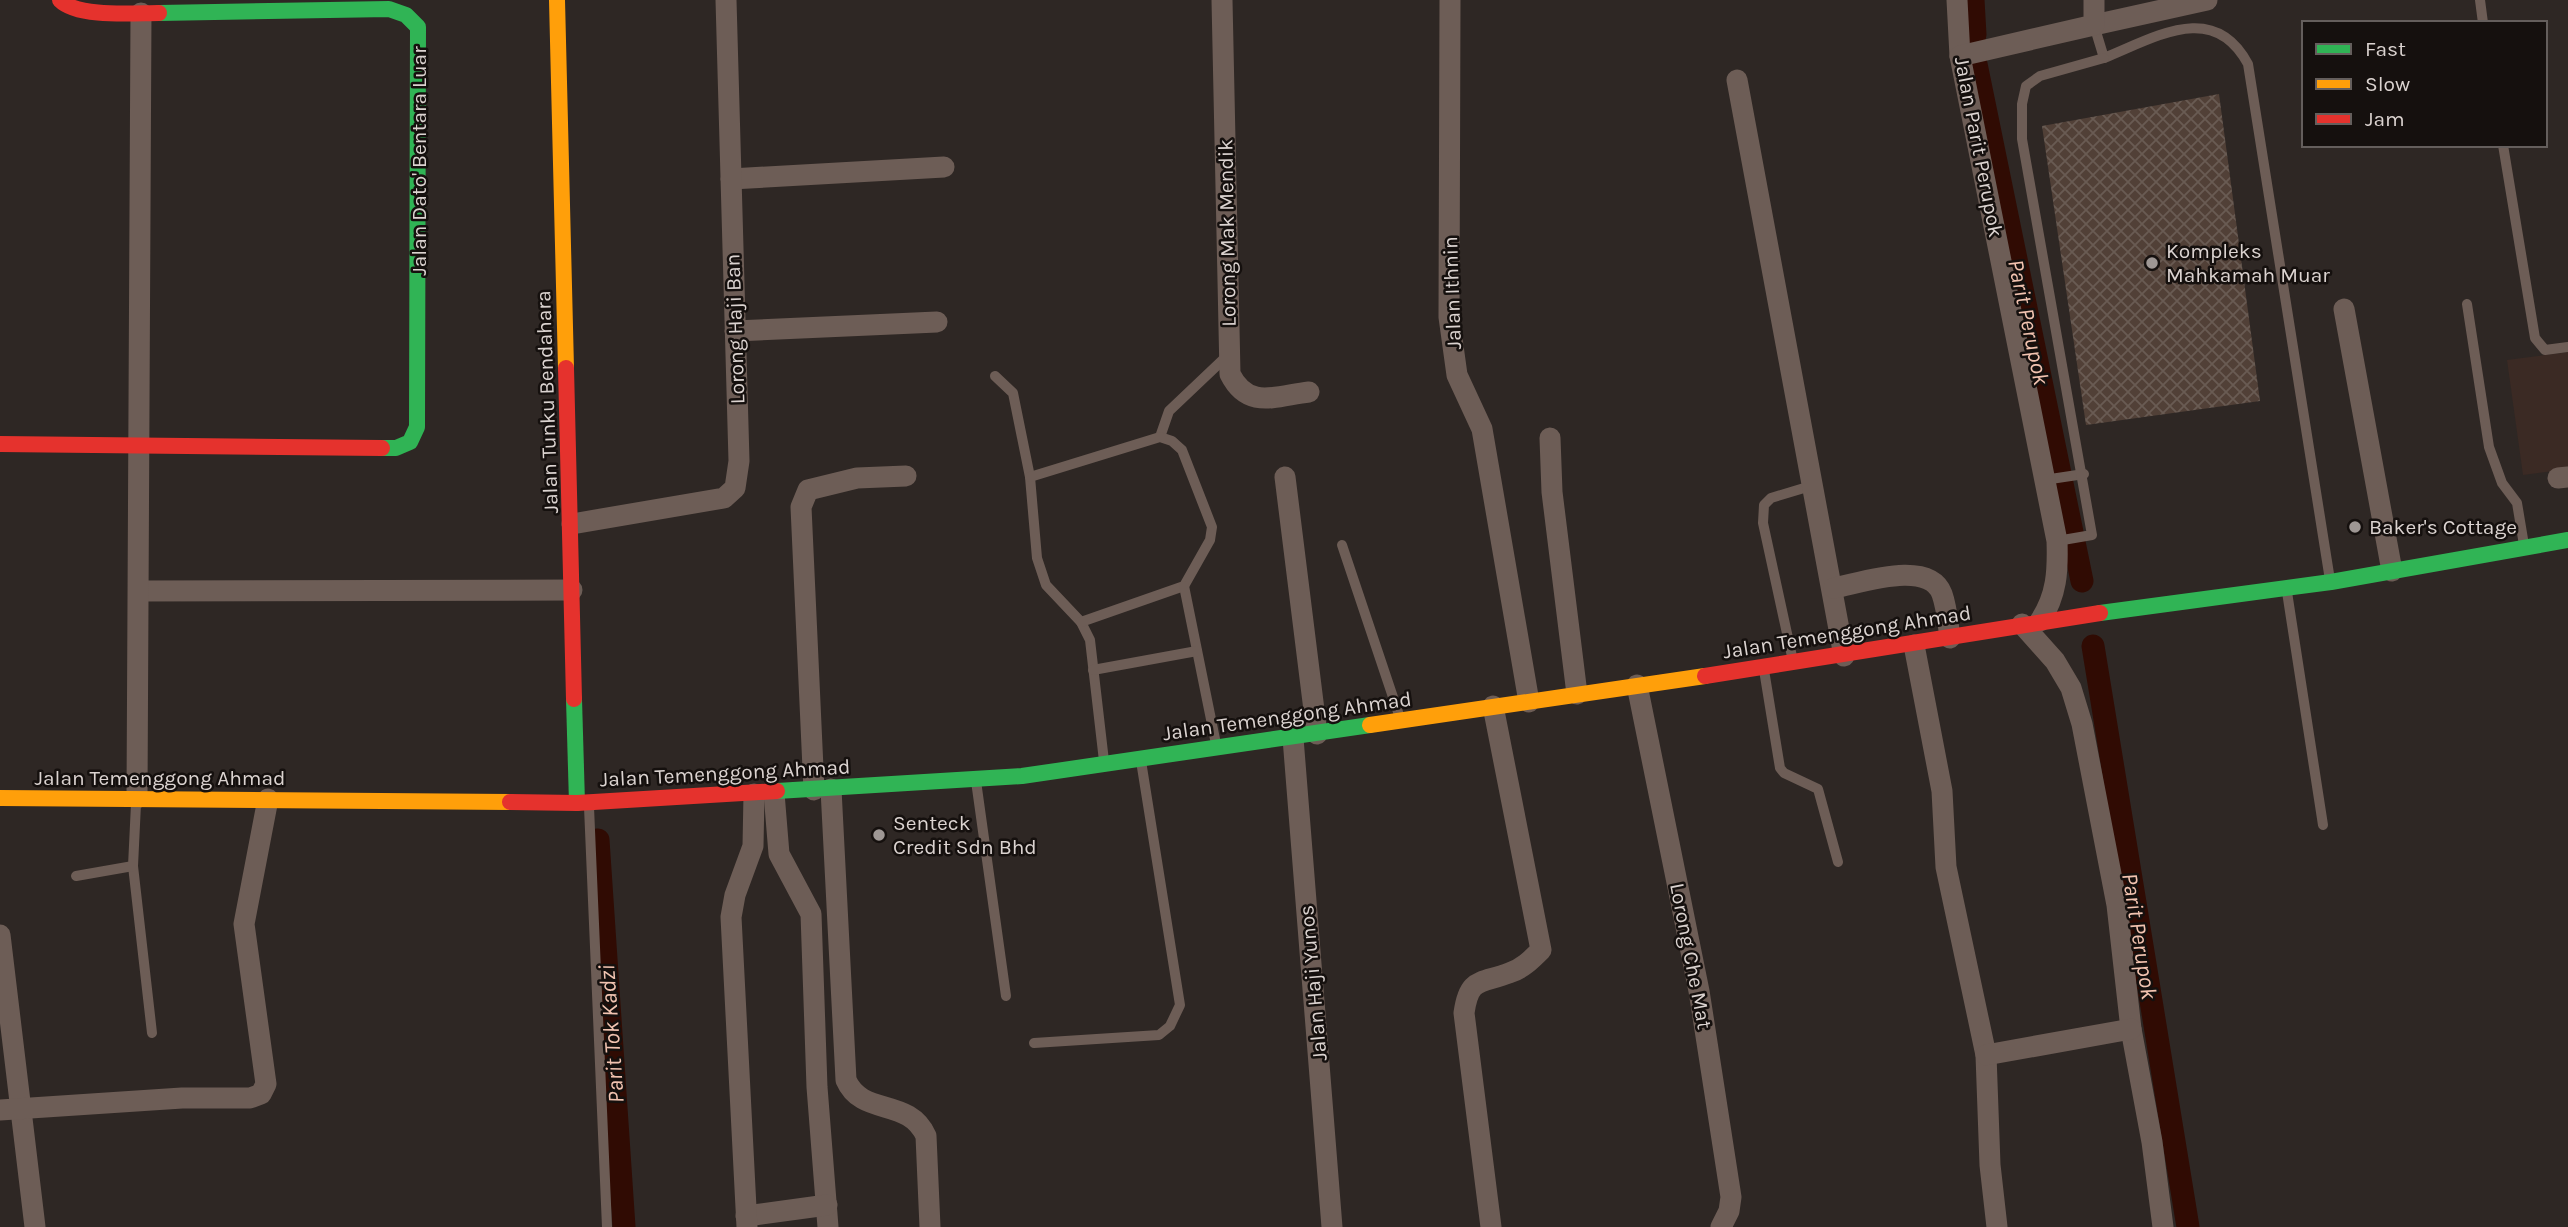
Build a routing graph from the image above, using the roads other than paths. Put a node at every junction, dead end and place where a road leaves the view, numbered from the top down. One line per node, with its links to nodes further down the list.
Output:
1 (60, 0): 10 (main road)
2 (557, 0): 37 (main road, Jalan Tunku Bendahara)
3 (726, 0): 18 (street, Lorong Haji Ban)
4 (1222, 0): 24 (street, Lorong Mak Mendik)
5 (1450, 0): 60 (street, Jalan Ithnin)
6 (1957, 0): 13 (street, Jalan Parit Perupok)
7 (2094, 0): 12 (street)
8 (2207, 0): 12 (street)
9 (2480, 0): 11 (lane)
10 (141, 13): 30 (street); 30 (main road, Jalan Dato' Bentara Luar)
11 (2483, 21)
12 (2094, 25): 13 (street); 14 (lane)
13 (1960, 56): 35 (street, Jalan Parit Perupok)
14 (2104, 58): 31 (lane); 43 (lane)
15 (1737, 80): 36 (street)
16 (2503, 147): 23 (lane)
17 (944, 167): 18 (street)
18 (731, 179): 22 (street, Lorong Haji Ban)
19 (2467, 304): 41 (lane)
20 (2344, 309): 42 (street)
21 (937, 321): 22 (street)
22 (735, 331): 37 (street, Lorong Haji Ban)
23 (2568, 347)
24 (1230, 353): 26 (street, Lorong Mak Mendik); 27 (lane)
25 (995, 376): 33 (lane)
26 (1309, 392)
27 (1160, 437): 33 (lane); 44 (lane)
28 (1550, 438): 59 (street)
29 (0, 444): 30 (main road)
30 (139, 445): 48 (street)
31 (2084, 474): 35 (lane); 39 (lane)
32 (906, 476): 69 (street)
33 (1030, 477): 49 (lane)
34 (1286, 477): 63 (street)
35 (2044, 480): 39 (street, Jalan Parit Perupok)
36 (1814, 485): 45 (street); 55 (lane)
37 (572, 524): 47 (main road, Jalan Tunku Bendahara)
38 (2568, 540): 41 (main road, Jalan Temenggong Ahmad)
39 (2057, 541): 50 (street, Jalan Parit Perupok)
40 (1342, 545): 62 (lane)
41 (2524, 548): 42 (main road, Jalan Temenggong Ahmad)
42 (2392, 571): 43 (main road, Jalan Temenggong Ahmad)
43 (2331, 582): 46 (main road, Jalan Temenggong Ahmad)
44 (1184, 586): 49 (lane); 53 (lane)
45 (1834, 588): 51 (street); 54 (street)
46 (2286, 589): 50 (main road, Jalan Temenggong Ahmad); 75 (lane)
47 (572, 590): 48 (street); 74 (main road, Jalan Tunku Bendahara)
48 (139, 591): 72 (street)
49 (1081, 622): 57 (lane)
50 (2031, 623): 51 (main road, Jalan Temenggong Ahmad); 81 (street)
51 (1950, 638): 52 (main road, Jalan Temenggong Ahmad)
52 (1914, 645): 54 (main road, Jalan Temenggong Ahmad); 84 (street)
53 (1198, 651): 57 (lane); 65 (lane)
54 (1844, 656): 55 (main road, Jalan Temenggong Ahmad)
55 (1794, 663): 56 (main road, Jalan Temenggong Ahmad)
56 (1764, 667): 58 (main road, Jalan Temenggong Ahmad); 76 (lane)
57 (1093, 670): 67 (lane)
58 (1637, 685): 59 (main road, Jalan Temenggong Ahmad); 95 (street, Lorong Che Mat)
59 (1577, 694): 60 (main road, Jalan Temenggong Ahmad)
60 (1529, 702): 61 (main road, Jalan Temenggong Ahmad)
61 (1493, 706): 62 (main road, Jalan Temenggong Ahmad); 94 (street)
62 (1401, 721): 63 (main road, Jalan Temenggong Ahmad)
63 (1317, 734): 64 (main road, Jalan Temenggong Ahmad)
64 (1293, 738): 65 (main road, Jalan Temenggong Ahmad); 93 (street, Jalan Haji Yunos)
65 (1217, 748): 66 (main road, Jalan Temenggong Ahmad)
66 (1141, 759): 67 (main road, Jalan Temenggong Ahmad); 83 (lane)
67 (1104, 764): 68 (main road, Jalan Temenggong Ahmad)
68 (976, 779): 69 (main road, Jalan Temenggong Ahmad); 80 (lane)
69 (823, 790): 70 (main road, Jalan Temenggong Ahmad); 92 (street)
70 (764, 793): 74 (main road, Jalan Temenggong Ahmad); 87 (street); 88 (street)
71 (0, 798): 72 (main road, Jalan Temenggong Ahmad)
72 (137, 798): 73 (main road, Jalan Temenggong Ahmad); 77 (lane)
73 (268, 799): 74 (main road, Jalan Temenggong Ahmad); 85 (street)
74 (583, 803): 90 (lane)
75 (2323, 825)
76 (1838, 862)
77 (133, 866): 78 (lane); 82 (lane)
78 (76, 876)
79 (0, 935): 85 (street)
80 (1006, 996)
81 (2131, 1029): 84 (street); 97 (street)
82 (152, 1033)
83 (1034, 1044)
84 (1986, 1055): 96 (street)
85 (22, 1108): 86 (street); 89 (street)
86 (0, 1110)
87 (827, 1205): 88 (street); 91 (street)
88 (746, 1222)
89 (35, 1227)
90 (607, 1227)
91 (828, 1227)
92 (930, 1227)
93 (1332, 1227)
94 (1491, 1227)
95 (1721, 1227)
96 (1997, 1227)
97 (2163, 1227)

